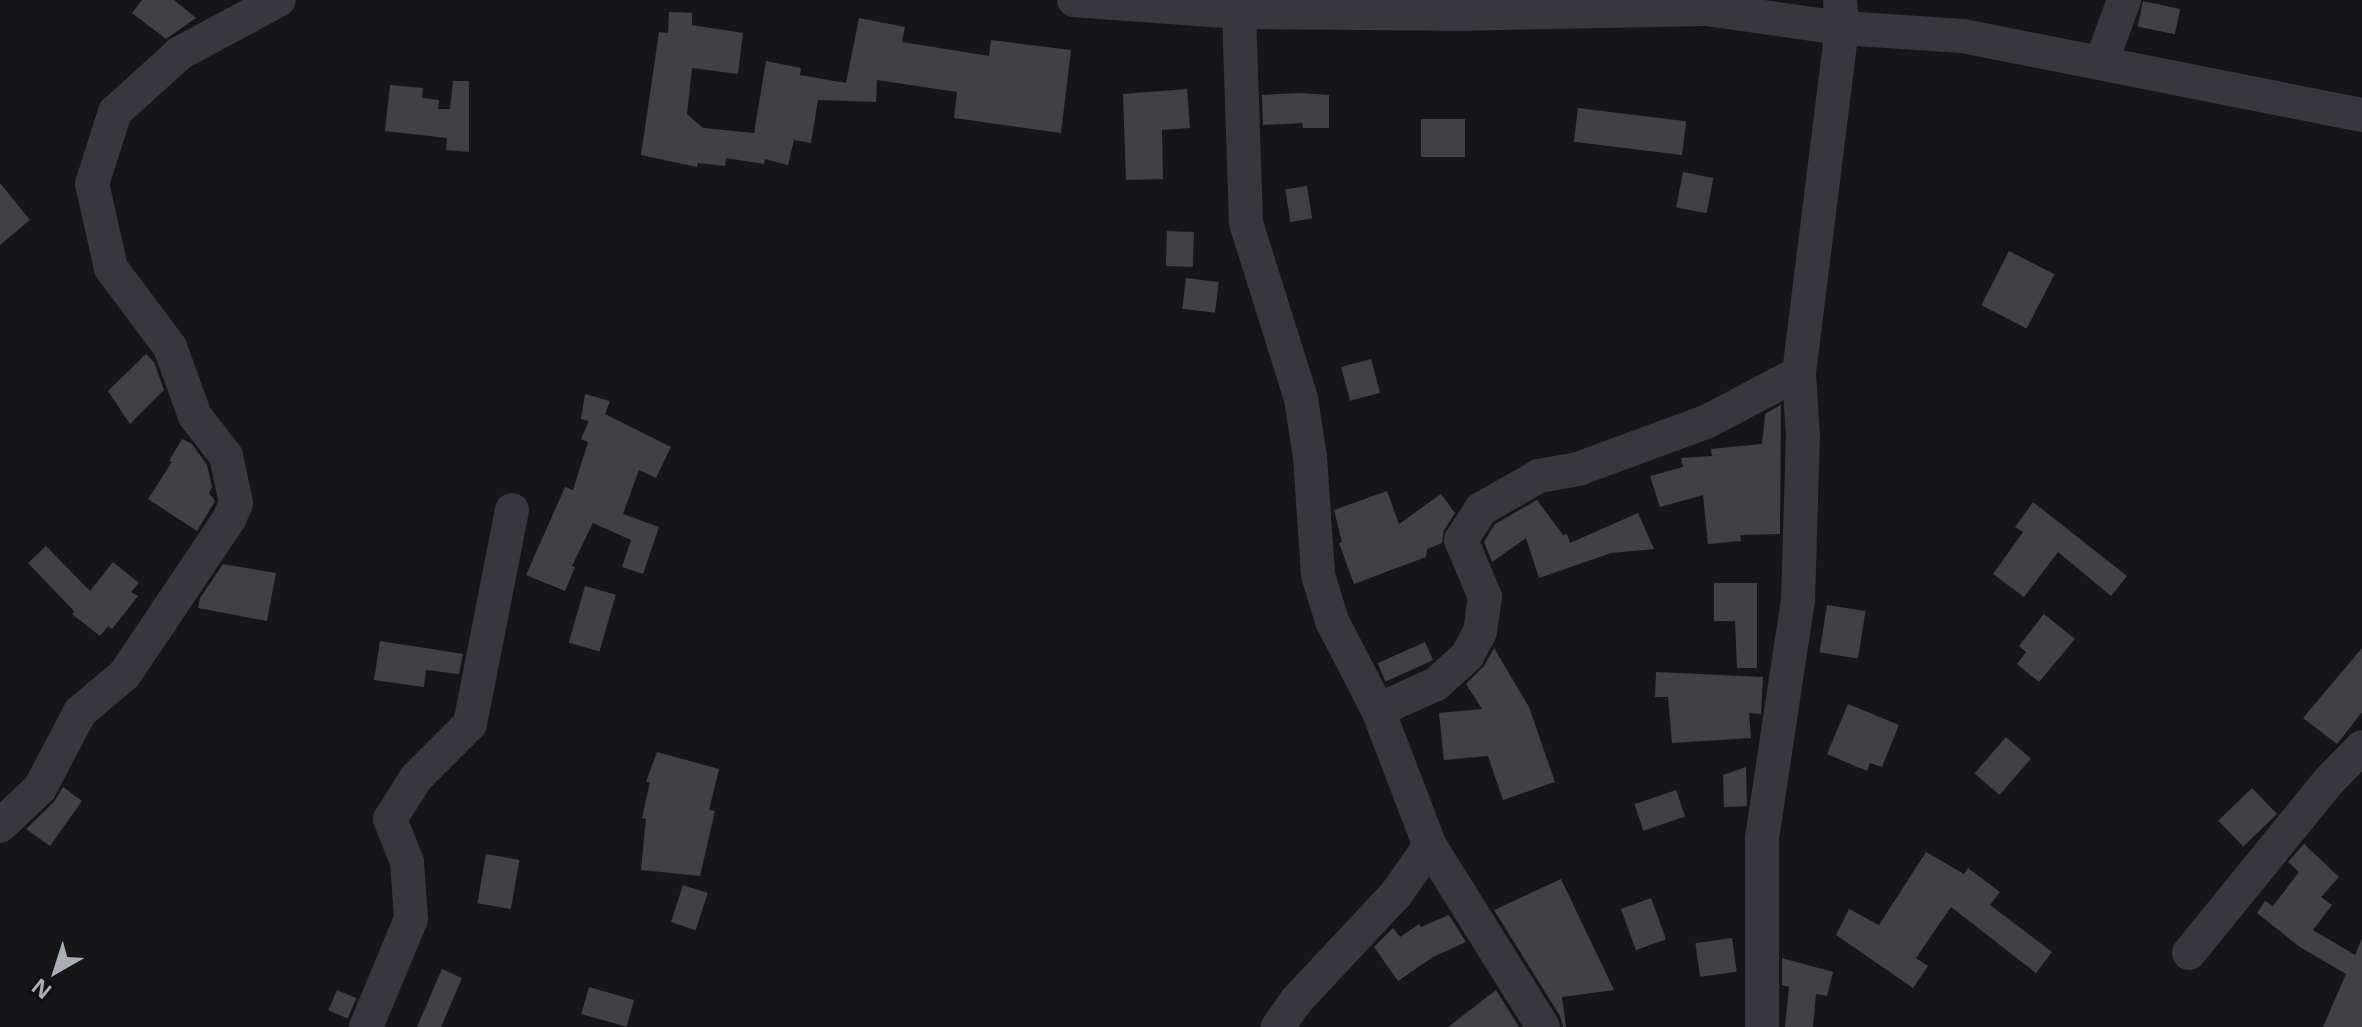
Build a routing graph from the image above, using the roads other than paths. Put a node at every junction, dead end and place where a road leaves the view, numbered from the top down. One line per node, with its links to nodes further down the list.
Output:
1 (279, 0): 14 (street)
2 (1074, 0): 6 (street)
3 (2124, 0): 8 (street)
4 (1276, 6): 5 (street); 6 (street)
5 (1585, 6): 7 (street)
6 (1239, 12): 12 (street)
7 (1841, 14): 8 (street); 10 (street)
8 (2101, 63): 9 (street)
9 (2362, 115)
10 (1799, 373): 12 (street); 20 (street)
11 (512, 510): 17 (street)
12 (1378, 710): 15 (street)
13 (2362, 747): 16 (street)
14 (0, 826)
15 (1430, 846): 18 (street); 19 (street)
16 (2189, 953)
17 (366, 1027)
18 (1278, 1027)
19 (1543, 1027)
20 (1762, 1027)

